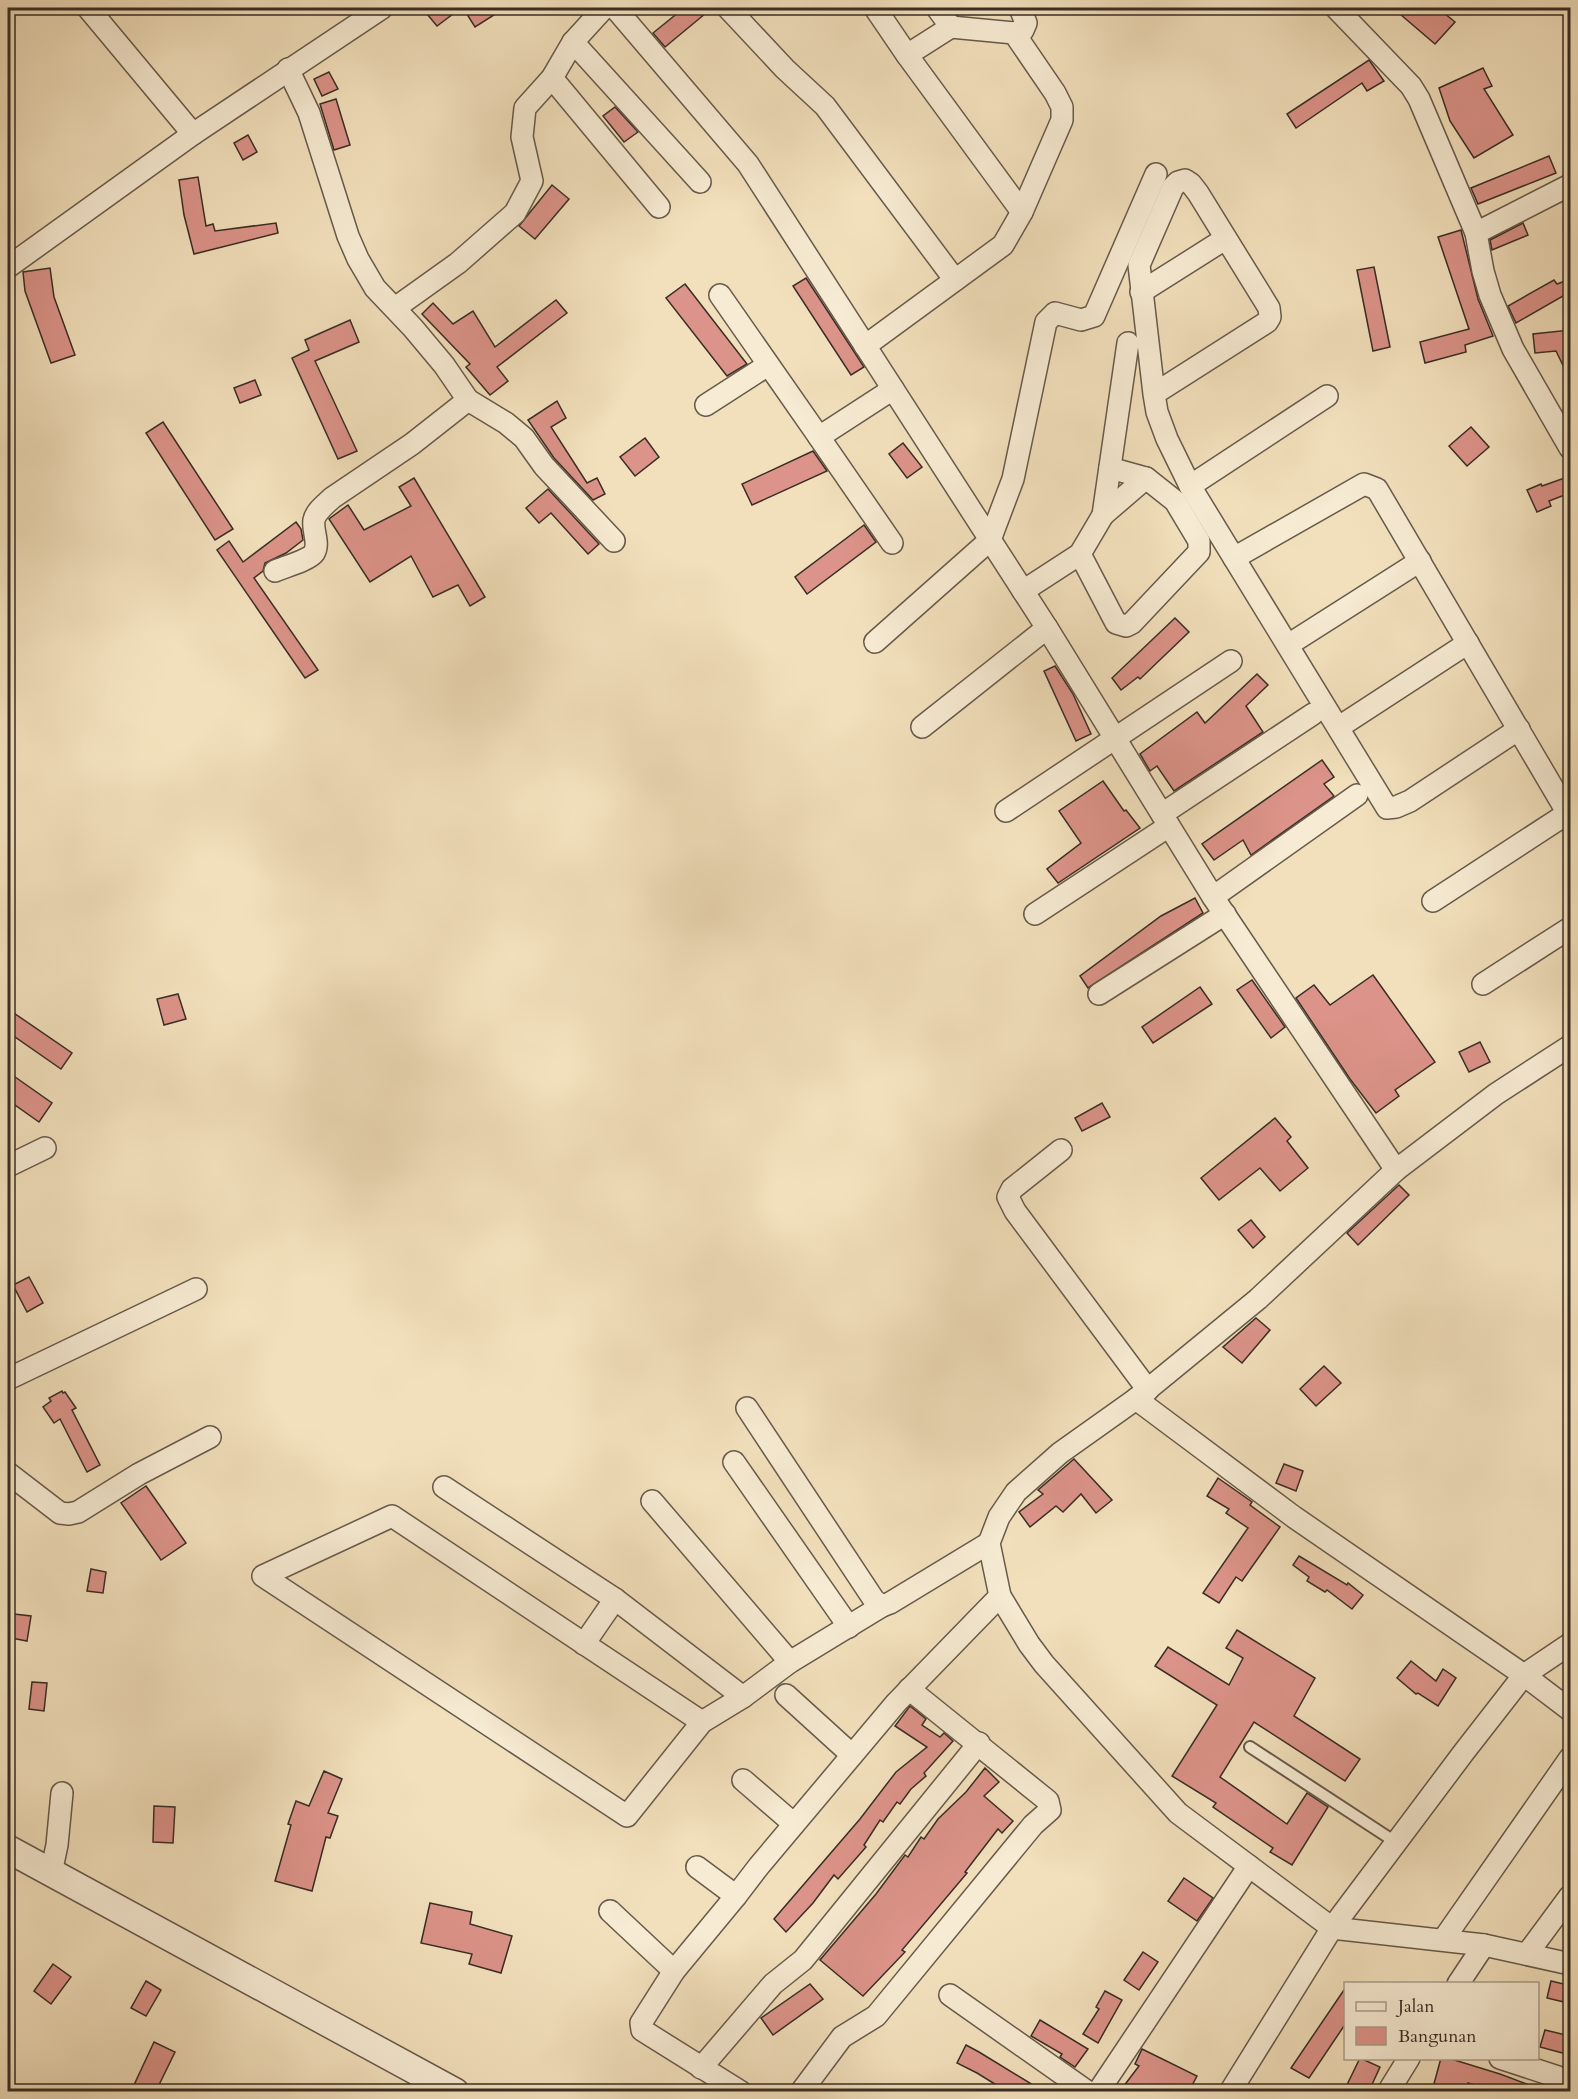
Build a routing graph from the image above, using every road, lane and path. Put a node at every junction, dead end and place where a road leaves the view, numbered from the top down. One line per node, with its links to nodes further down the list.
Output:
1 (88, 8): 16 (street)
2 (382, 8): 14 (street)
3 (604, 8): 12 (street)
4 (615, 8): 30 (street)
5 (728, 8): 25 (street)
6 (874, 8): 13 (street)
7 (937, 8): 10 (street)
8 (1020, 8): 11 (street)
9 (1336, 8): 22 (street)
10 (951, 27): 11 (street); 13 (street)
11 (1014, 33): 21 (street)
12 (573, 42): 15 (street); 18 (street)
13 (907, 55): 21 (street)
14 (288, 69): 16 (street); 28 (street)
15 (552, 78): 20 (street); 28 (street)
16 (193, 134): 24 (street)
17 (1156, 174): 43 (street)
18 (700, 182)
19 (1570, 185): 22 (street)
20 (658, 207)
21 (1022, 212): 25 (street)
22 (1476, 233): 38 (street)
23 (1225, 239): 26 (street); 26 (street); 33 (street)
24 (8, 267)
25 (955, 280): 30 (street)
26 (1141, 292): 33 (street)
27 (720, 295): 31 (street)
28 (395, 308): 35 (street)
29 (1128, 344): 39 (street)
30 (865, 346): 32 (street)
31 (768, 365): 36 (street); 37 (street)
32 (893, 389): 37 (street); 43 (street)
33 (1154, 394): 41 (street)
34 (1327, 396): 41 (street)
35 (468, 400): 44 (street); 49 (street)
36 (706, 405)
37 (819, 436): 45 (street)
38 (1570, 448)
39 (1110, 468): 40 (street); 42 (street)
40 (1146, 478): 42 (street); 46 (street)
41 (1190, 486): 47 (street)
42 (1103, 515): 46 (street)
43 (990, 540): 50 (street); 52 (street)
44 (614, 541)
45 (892, 543)
46 (1080, 554): 50 (street)
47 (1234, 558): 48 (street); 54 (street)
48 (1420, 561): 53 (street); 54 (street)
49 (275, 571)
50 (1023, 591): 51 (street)
51 (1047, 628): 57 (street); 60 (street)
52 (874, 642)
53 (1468, 643): 58 (street); 59 (street)
54 (1288, 645): 58 (street)
55 (1231, 661): 60 (street)
56 (1313, 714): 64 (street)
57 (922, 728)
58 (1339, 728): 59 (street)
59 (1519, 729): 63 (street)
60 (1115, 739): 62 (street); 64 (street)
61 (1358, 795): 65 (street)
62 (1006, 811)
63 (1569, 815): 66 (street)
64 (1166, 820): 65 (street); 67 (street)
65 (1213, 897): 68 (street)
66 (1433, 901)
67 (1035, 914)
68 (1225, 914): 71 (street); 76 (street)
69 (1570, 928): 70 (street)
70 (1483, 984)
71 (1099, 994)
72 (1570, 1046): 76 (street)
73 (45, 1148): 75 (street)
74 (1061, 1150): 79 (street)
75 (8, 1166)
76 (1396, 1170): 79 (street)
77 (196, 1289): 78 (street)
78 (8, 1378)
79 (1142, 1394): 86 (street); 94 (street)
80 (747, 1408): 89 (street)
81 (210, 1437): 83 (street)
82 (735, 1462): 90 (street)
83 (8, 1473)
84 (444, 1487): 88 (street)
85 (652, 1501): 93 (street)
86 (989, 1543): 87 (street); 89 (street)
87 (1000, 1596): 95 (street); 109 (street)
88 (615, 1599): 91 (street); 97 (street)
89 (882, 1606): 90 (street)
90 (849, 1627): 93 (street)
91 (584, 1644): 99 (street); 99 (street)
92 (1570, 1644): 94 (street)
93 (790, 1662): 97 (street)
94 (1524, 1675): 98 (street); 107 (street)
95 (909, 1689): 100 (street); 102 (street)
96 (786, 1695): 102 (street)
97 (743, 1697): 99 (street)
98 (1570, 1710)
99 (702, 1722)
100 (979, 1743): 125 (street); 129 (street)
101 (1250, 1747): 107 (lane)
102 (852, 1755): 106 (street)
103 (1570, 1758): 116 (street)
104 (743, 1780): 106 (street)
105 (62, 1793): 111 (street)
106 (794, 1824): 112 (street)
107 (1396, 1843): 115 (street)
108 (8, 1849): 111 (street)
109 (1249, 1866): 115 (street); 131 (street)
110 (698, 1867): 112 (street)
111 (51, 1873): 127 (street)
112 (736, 1896): 120 (street)
113 (1570, 1896): 118 (street)
114 (610, 1911): 120 (street)
115 (1332, 1928): 116 (street); 132 (street)
116 (1443, 1940): 117 (street)
117 (1484, 1945): 118 (street); 121 (street)
118 (1527, 1954): 119 (street)
119 (1570, 1964)
120 (674, 1971): 125 (street)
121 (1459, 1982)
122 (950, 1995): 130 (street)
123 (1408, 2060): 133 (street)
124 (1506, 2060): 126 (street)
125 (701, 2068): 128 (street)
126 (1570, 2081)
127 (455, 2091)
128 (741, 2091)
129 (801, 2091)
130 (1088, 2091)
131 (1098, 2091)
132 (1230, 2091)
133 (1388, 2091)

